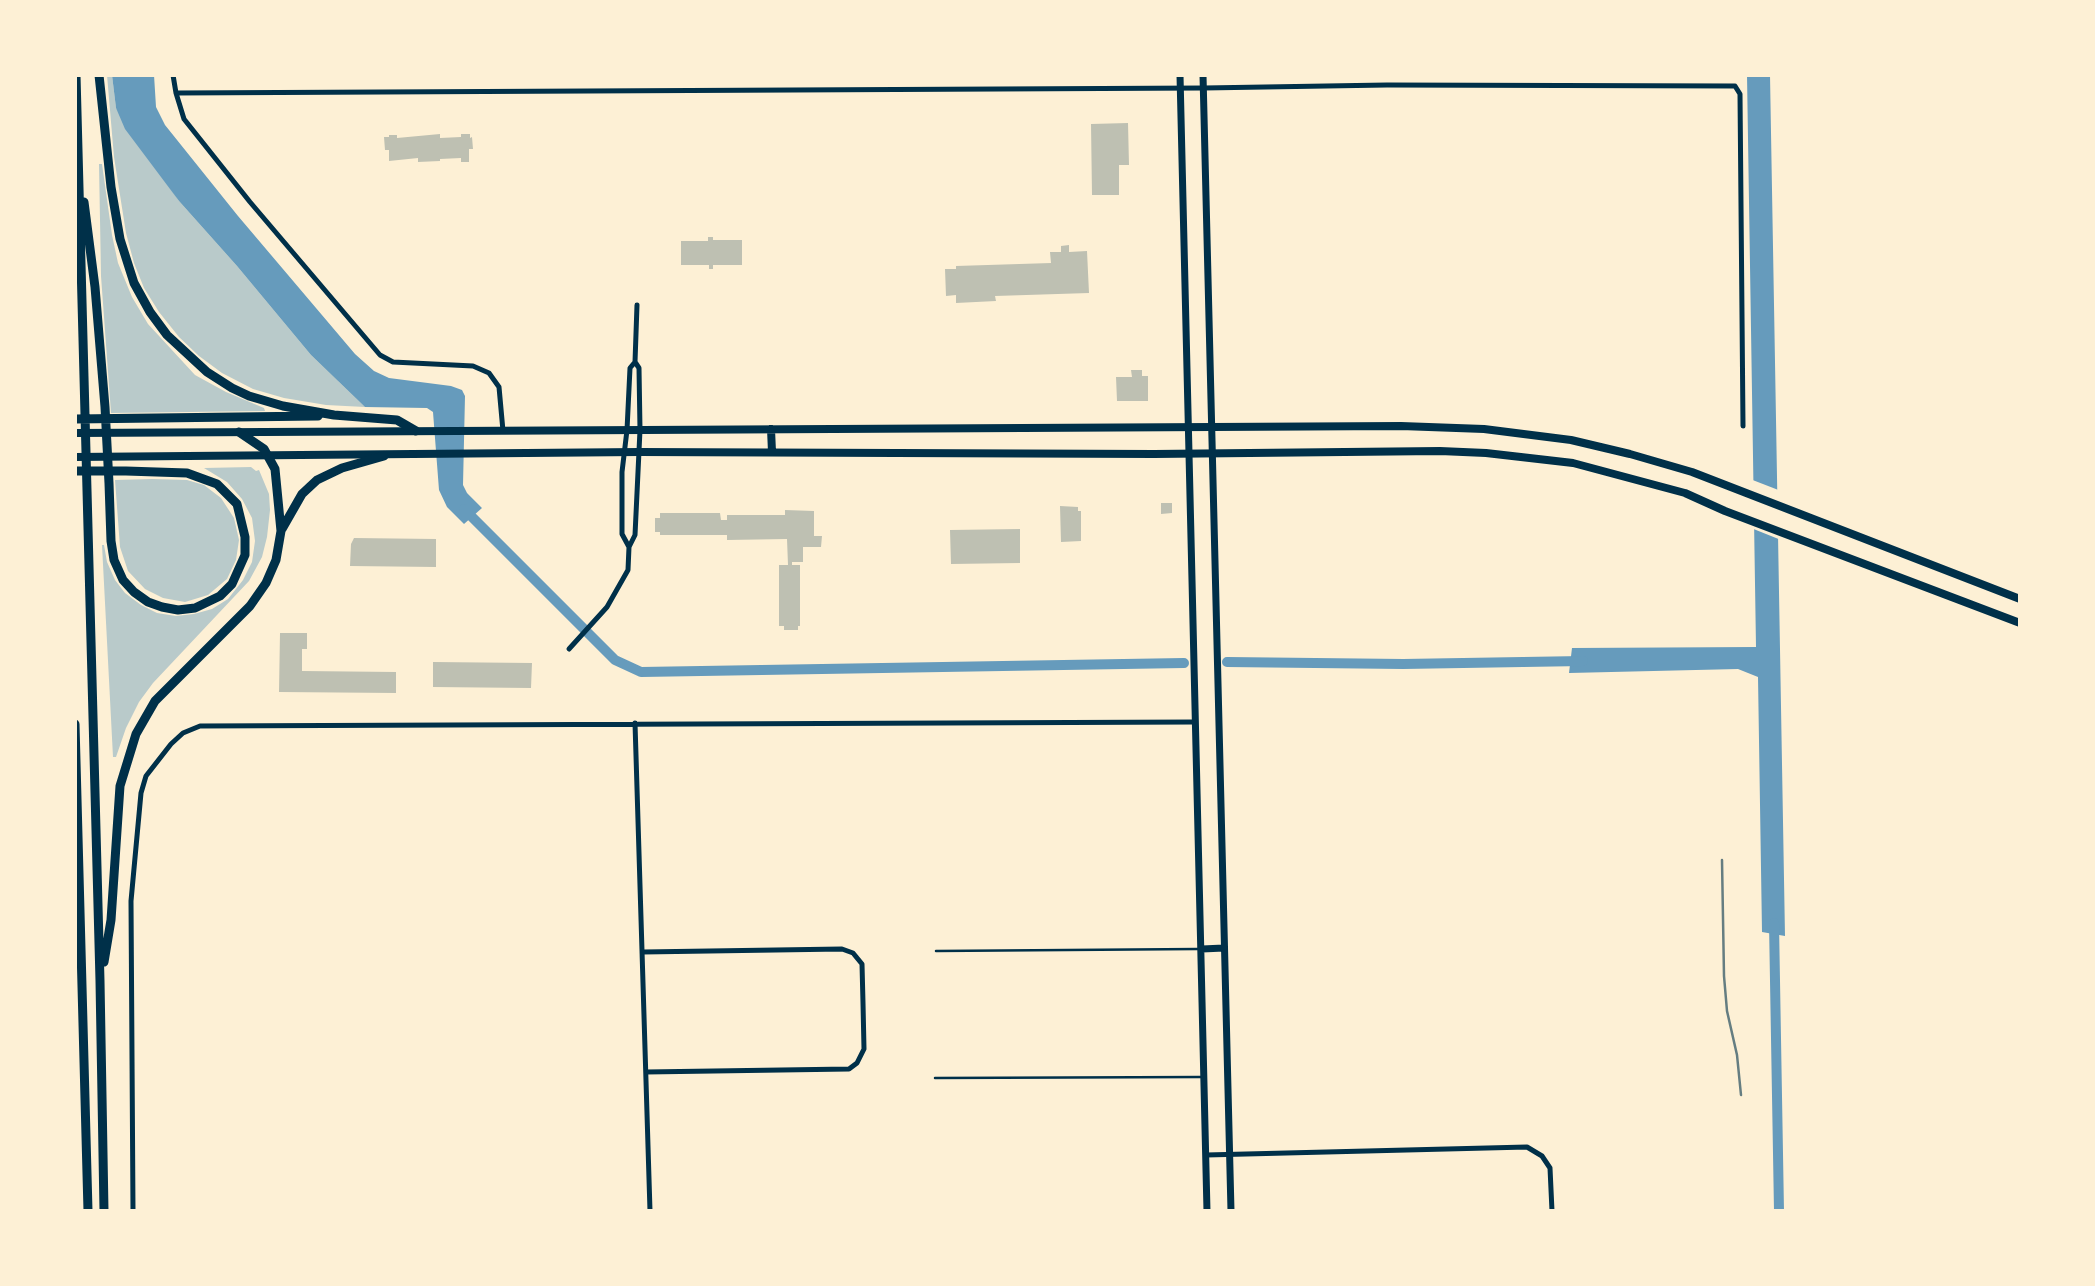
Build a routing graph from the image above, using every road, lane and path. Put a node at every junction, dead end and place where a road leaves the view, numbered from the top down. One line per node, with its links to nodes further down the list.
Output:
1 (76, 75): 9 (highway)
2 (99, 75): 12 (highway)
3 (173, 75): 8 (street)
4 (1180, 75): 6 (main road)
5 (1203, 75): 7 (main road)
6 (1180, 88): 7 (street); 8 (street); 15 (main road)
7 (1204, 88): 14 (street); 16 (main road)
8 (176, 93): 18 (street)
9 (78, 153): 32 (highway); 45 (highway)
10 (636, 305): 11 (street)
11 (635, 362): 19 (street); 20 (street)
12 (334, 415): 13 (highway); 21 (highway)
13 (75, 419)
14 (1744, 426)
15 (1188, 427): 16 (main road); 17 (main road); 27 (main road)
16 (1212, 427): 28 (main road); 35 (main road)
17 (771, 429): 20 (main road); 25 (main road)
18 (503, 430): 19 (main road); 21 (main road)
19 (627, 430): 20 (main road); 26 (street)
20 (639, 430): 24 (street)
21 (416, 431): 22 (main road)
22 (239, 432): 23 (main road); 29 (highway)
23 (75, 433)
24 (639, 452): 25 (main road); 26 (main road); 34 (street)
25 (772, 452): 27 (main road)
26 (624, 453): 30 (main road); 34 (street)
27 (1188, 453): 28 (main road); 38 (main road)
28 (1212, 453): 36 (main road); 41 (main road)
29 (269, 456): 30 (main road); 31 (main road); 33 (highway)
30 (384, 456): 33 (highway)
31 (75, 457)
32 (75, 471)
33 (281, 531): 45 (highway)
34 (629, 547): 37 (street)
35 (2020, 599)
36 (2020, 623)
37 (569, 649)
38 (1195, 722): 39 (street); 42 (main road)
39 (635, 723): 44 (street); 54 (street)
40 (75, 724): 52 (highway)
41 (1224, 948): 42 (main road); 50 (main road)
42 (1202, 949): 43 (lane); 47 (main road)
43 (936, 951)
44 (643, 952): 46 (street); 46 (street)
45 (100, 981): 53 (highway)
46 (646, 1072): 55 (street)
47 (1204, 1077): 48 (lane); 49 (main road)
48 (935, 1078)
49 (1206, 1154): 50 (street); 56 (main road)
50 (1230, 1154): 51 (main road); 59 (street)
51 (1231, 1200): 57 (main road); 58 (main road)
52 (88, 1211)
53 (104, 1211)
54 (133, 1211)
55 (650, 1211)
56 (1207, 1211)
57 (1223, 1211)
58 (1231, 1211)
59 (1552, 1211)

